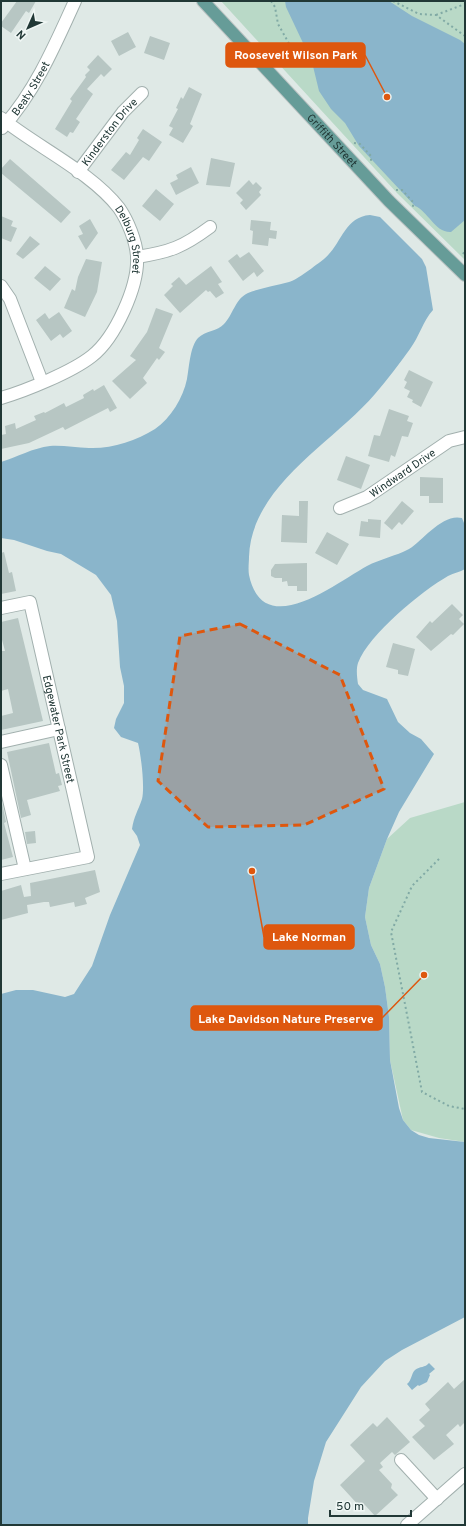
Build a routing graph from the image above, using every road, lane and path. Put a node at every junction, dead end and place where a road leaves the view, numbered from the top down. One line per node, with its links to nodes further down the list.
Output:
1 (75, 1): 10 (street, Beaty Street)
2 (203, 1): 18 (main road, Griffith Street)
3 (271, 1): 8 (path)
4 (393, 1): 6 (path)
5 (465, 4): 6 (path)
6 (436, 15): 7 (path)
7 (465, 36)
8 (293, 65)
9 (142, 92): 13 (street, Kinderston Drive)
10 (3, 123): 13 (street, Delburg Street)
11 (354, 143): 12 (path)
12 (371, 162)
13 (78, 172): 17 (street, Delburg Street)
14 (396, 190): 15 (path)
15 (413, 208)
16 (210, 227): 17 (street)
17 (137, 257): 20 (street, Delburg Street)
18 (465, 275)
19 (1, 286): 20 (street)
20 (42, 382): 21 (street, Delburg Street)
21 (1, 398)
22 (465, 437): 23 (street, Windward Drive)
23 (340, 508)
24 (1, 608): 25 (street, Edgewater Park Street)
25 (59, 729): 26 (street); 30 (street, Edgewater Park Street)
26 (1, 742)
27 (1, 765): 28 (street)
28 (6, 809): 30 (street)
29 (439, 859): 32 (path)
30 (25, 868): 31 (street)
31 (1, 874)
32 (465, 1109)
33 (401, 1460): 35 (street)
34 (465, 1474): 35 (street)
35 (437, 1499): 36 (street)
36 (407, 1525)

